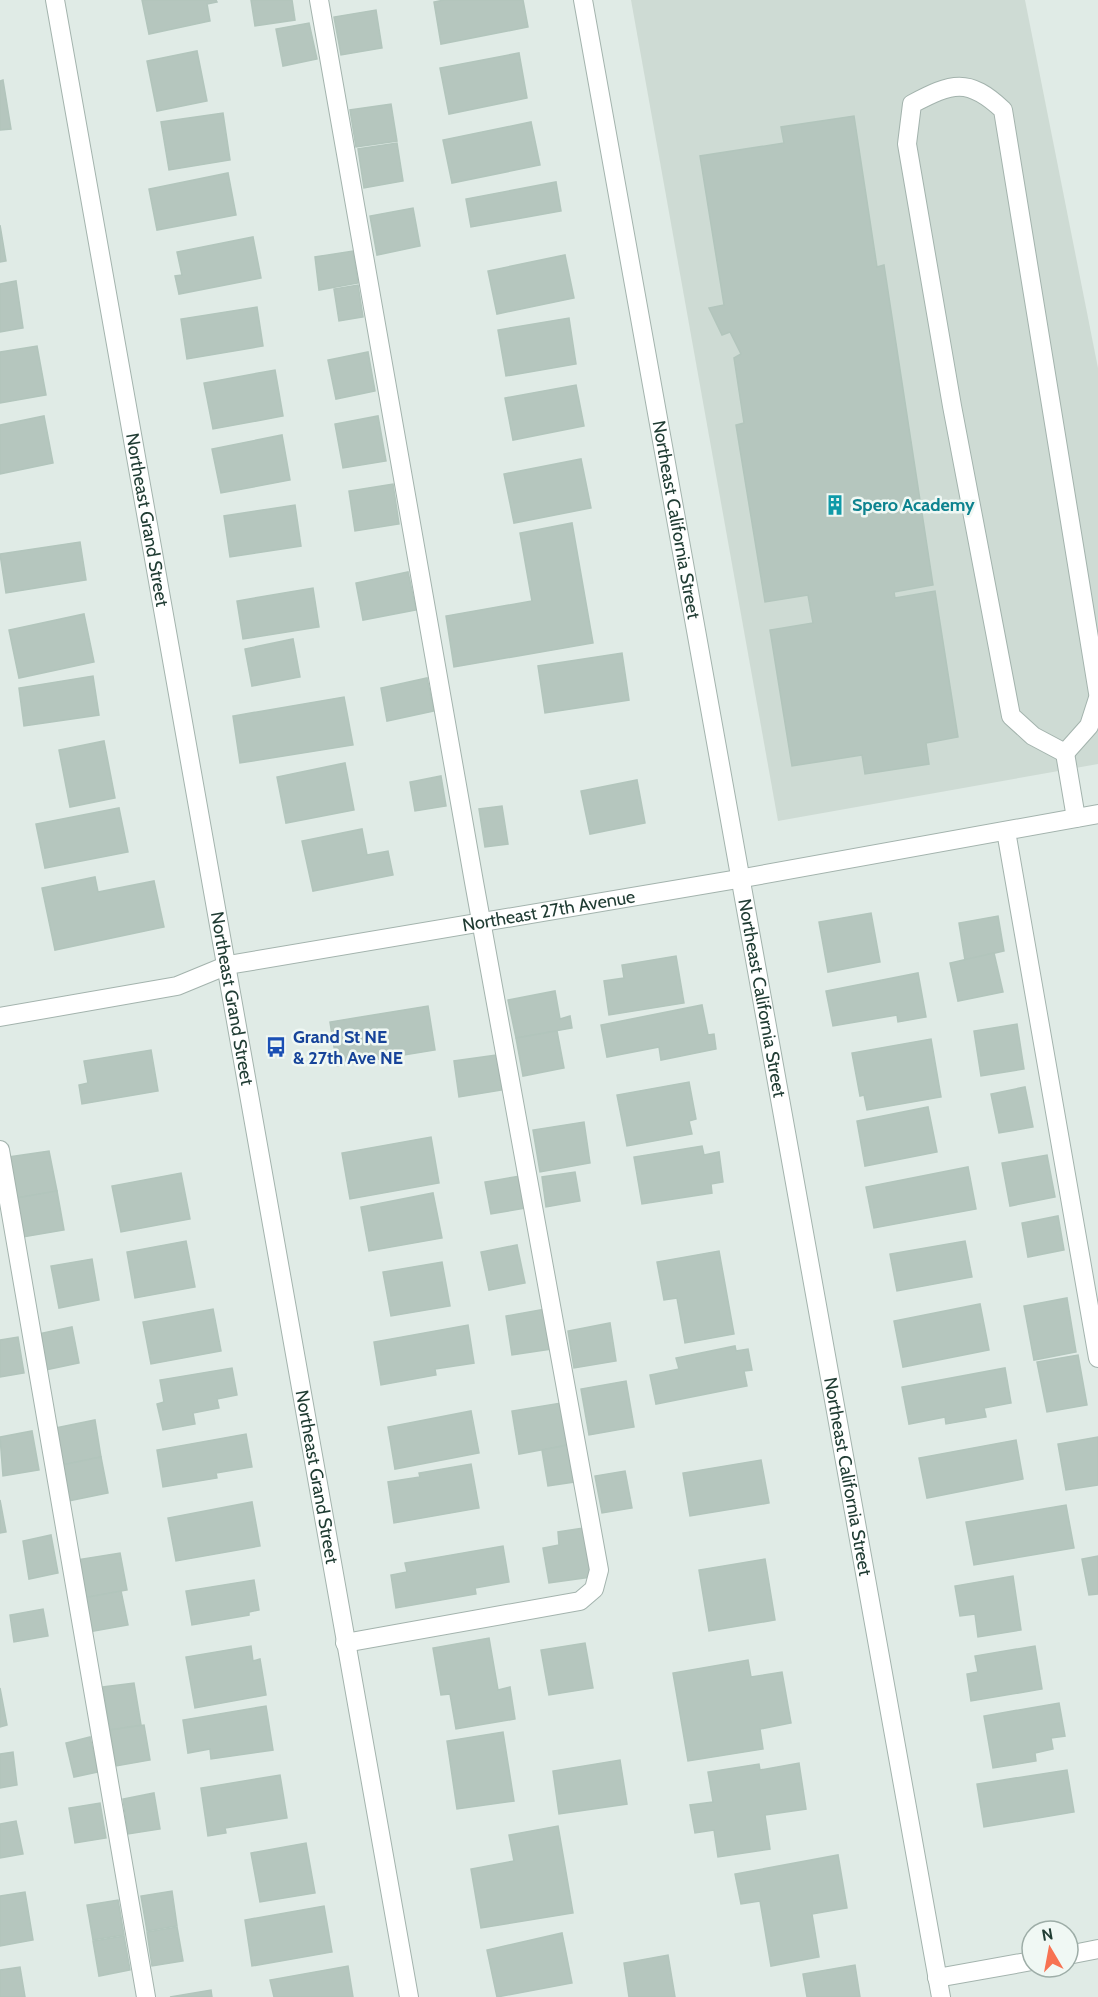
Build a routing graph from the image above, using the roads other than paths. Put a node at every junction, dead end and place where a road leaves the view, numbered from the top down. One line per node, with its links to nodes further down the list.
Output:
1 (55, 0): 12 (street, Northeast Grand Street)
2 (319, 0): 11 (street)
3 (583, 0): 10 (street, Northeast California Street)
4 (1098, 693): 6 (street)
5 (1098, 698): 6 (street)
6 (1065, 753): 8 (street)
7 (1098, 814): 8 (street, Northeast 27th Avenue)
8 (1076, 818): 9 (street, Northeast 27th Avenue)
9 (1005, 831): 10 (street, Northeast 27th Avenue); 15 (street)
10 (738, 879): 11 (street, Northeast 27th Avenue); 20 (street, Northeast California Street)
11 (481, 922): 12 (street, Northeast 27th Avenue); 16 (street)
12 (228, 965): 13 (street, Northeast 27th Avenue); 16 (street, Northeast Grand Street)
13 (0, 1017)
14 (0, 1150): 21 (street)
15 (1098, 1358)
16 (345, 1643): 22 (street, Northeast Grand Street)
17 (1098, 1950): 18 (street)
18 (1080, 1953)
19 (1020, 1963): 20 (street)
20 (937, 1978): 23 (street, Northeast California Street)
21 (146, 1997)
22 (409, 1997)
23 (941, 1997)

